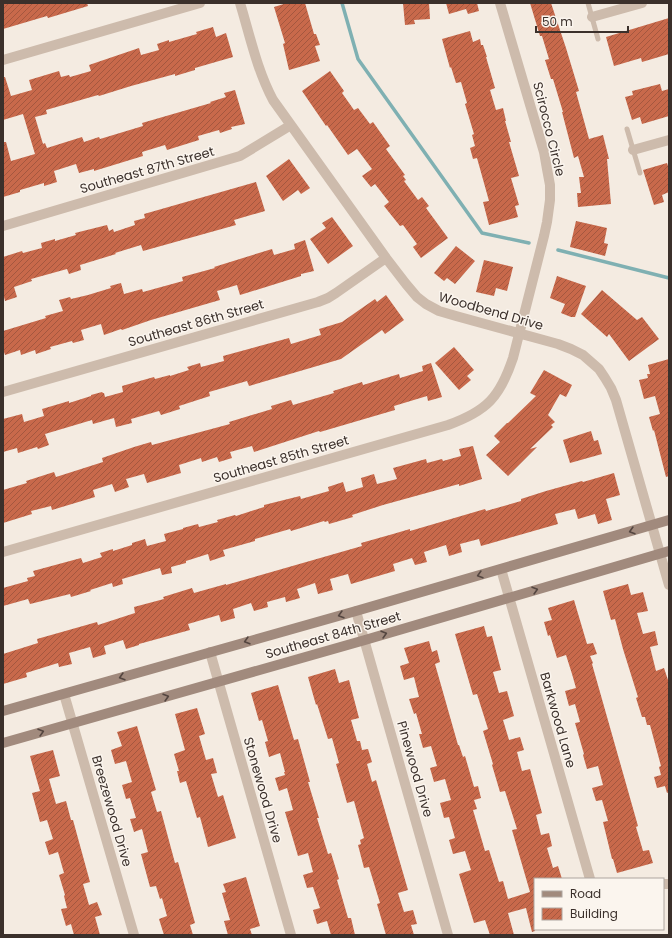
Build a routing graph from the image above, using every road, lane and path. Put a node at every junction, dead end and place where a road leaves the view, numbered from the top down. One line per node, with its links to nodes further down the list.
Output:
1 (200, 3): 8 (street)
2 (240, 3): 9 (street, Woodbend Drive)
3 (500, 3): 16 (street, Scirocco Circle)
4 (588, 3): 6 (lane)
5 (642, 3): 6 (street)
6 (592, 16): 7 (lane)
7 (598, 39)
8 (3, 60)
9 (291, 125): 14 (street, Southeast 87th Street); 15 (street, Woodbend Drive)
10 (627, 129): 12 (lane)
11 (669, 140): 12 (street)
12 (633, 150): 13 (lane)
13 (640, 173)
14 (3, 226)
15 (386, 258): 16 (street, Woodbend Drive); 17 (street, Southeast 86th Street)
16 (519, 334): 19 (street, Woodbend Drive); 20 (street, Southeast 85th Street)
17 (3, 392)
18 (669, 520): 19 (street, Southeast 84th Street)
19 (651, 525): 21 (street, Woodbend Drive); 22 (street, Southeast 84th Street, one-way to 22)
20 (3, 552)
21 (664, 553): 23 (street, Woodbend Drive); 24 (street, Southeast 84th Street, one-way to 21)
22 (501, 569): 24 (street, Barkwood Lane); 25 (street, Southeast 84th Street, one-way to 25)
23 (669, 586)
24 (510, 598): 26 (street, Southeast 84th Street, one-way to 24); 33 (street, Barkwood Lane)
25 (356, 611): 26 (street, Pinewood Drive); 27 (street, Southeast 84th Street, one-way to 27)
26 (365, 640): 28 (street, Southeast 84th Street); 36 (street, Pinewood Drive)
27 (210, 652): 28 (street, Stonewood Drive); 29 (street, Southeast 84th Street, one-way to 29)
28 (218, 682): 31 (street, Southeast 84th Street, one-way to 28); 35 (street, Stonewood Drive)
29 (64, 694): 30 (street, Southeast 84th Street); 31 (street, Breezewood Drive)
30 (3, 711)
31 (73, 723): 32 (street, Southeast 84th Street, one-way to 31); 34 (street, Breezewood Drive)
32 (3, 743)
33 (590, 878)
34 (134, 935)
35 (291, 935)
36 (448, 935)

